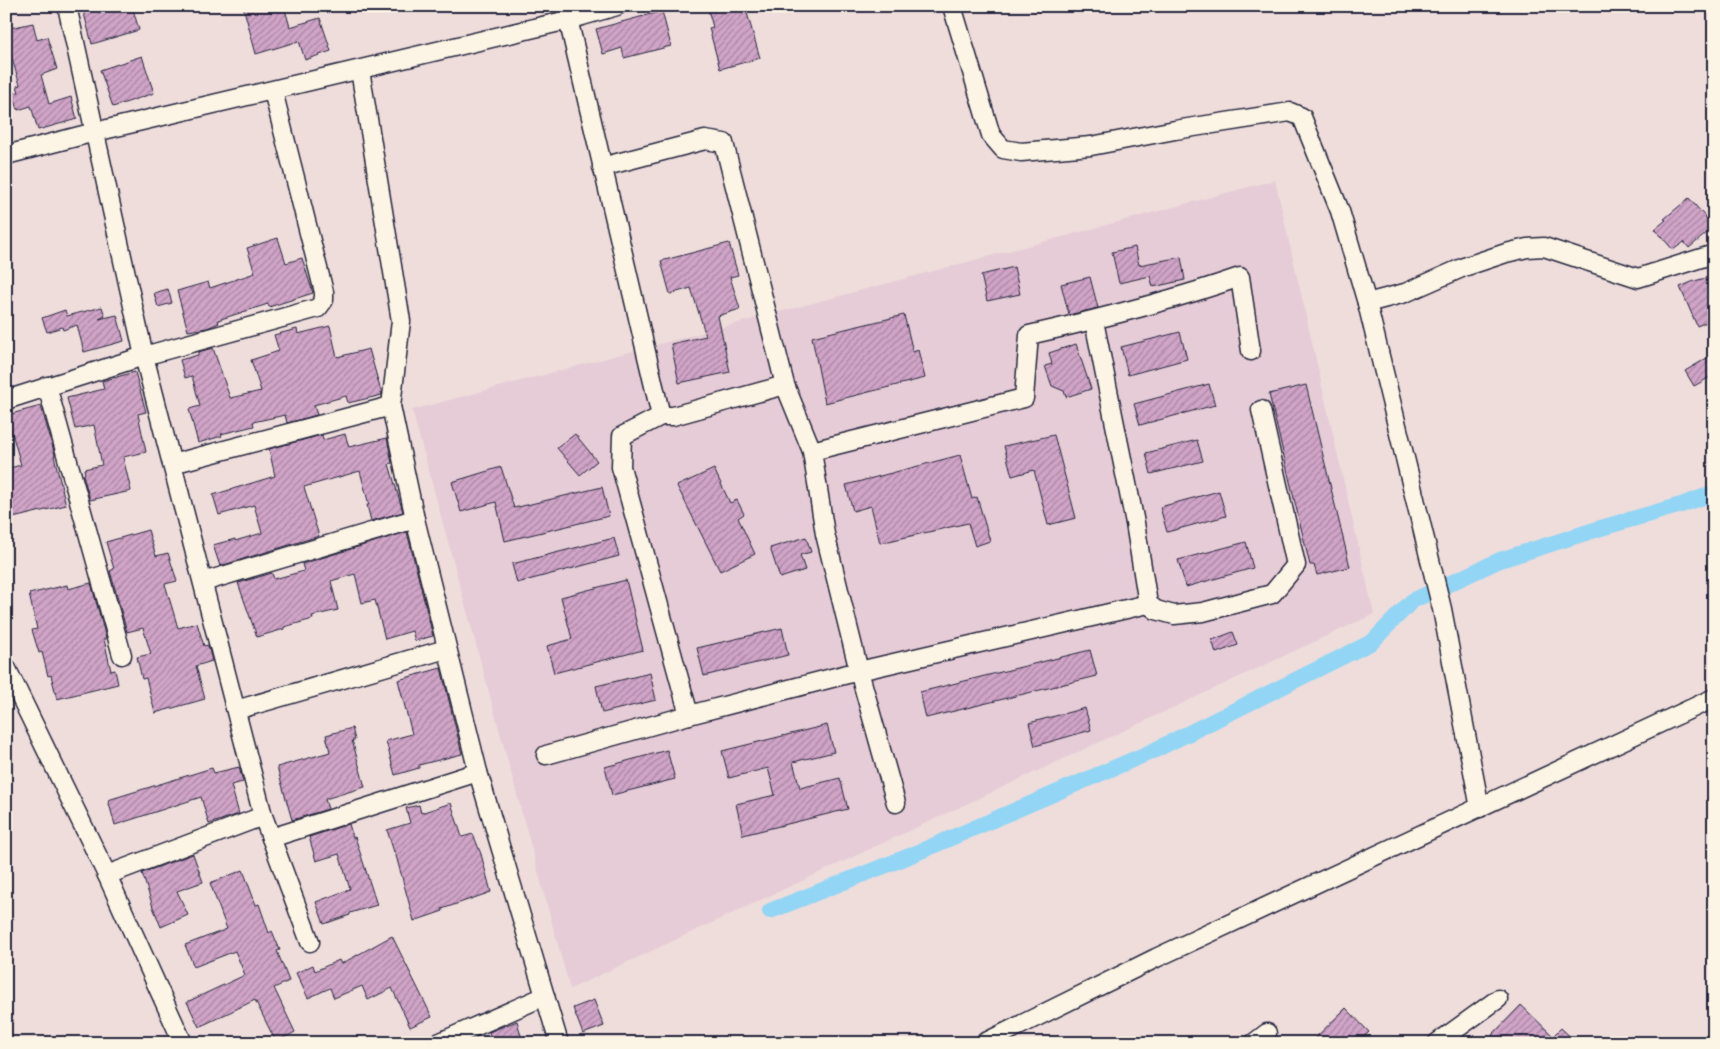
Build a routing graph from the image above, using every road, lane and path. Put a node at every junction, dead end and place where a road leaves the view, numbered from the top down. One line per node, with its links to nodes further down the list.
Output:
1 (67, 6): 7 (street)
2 (617, 6): 4 (street)
3 (952, 6): 11 (street)
4 (566, 13): 5 (street); 9 (street)
5 (360, 70): 6 (street); 18 (street)
6 (273, 91): 7 (street); 14 (street)
7 (95, 132): 8 (street); 14 (street)
8 (6, 155)
9 (602, 167): 15 (street); 20 (street)
10 (1714, 254): 11 (street)
11 (1367, 303): 36 (street)
12 (1094, 321): 13 (street); 21 (street); 25 (street)
13 (1251, 351)
14 (144, 356): 16 (street); 22 (street)
15 (785, 385): 20 (street); 21 (street)
16 (47, 386): 17 (street); 27 (street)
17 (6, 400)
18 (391, 406): 22 (street); 23 (street)
19 (1261, 410): 25 (street)
20 (661, 416): 32 (street)
21 (812, 451): 29 (street)
22 (172, 464): 24 (street)
23 (415, 519): 24 (street); 26 (street)
24 (203, 582): 31 (street)
25 (1148, 604): 29 (street)
26 (446, 648): 31 (street); 34 (street)
27 (122, 655)
28 (6, 667): 39 (street)
29 (859, 671): 32 (street); 35 (street)
30 (1714, 698): 36 (street)
31 (236, 710): 37 (street)
32 (688, 715): 33 (street)
33 (546, 755)
34 (478, 772): 38 (street); 41 (street)
35 (896, 803)
36 (1480, 808): 43 (street)
37 (263, 816): 38 (street); 39 (street)
38 (271, 838): 40 (street)
39 (108, 875): 44 (street)
40 (310, 942)
41 (545, 996): 45 (street); 46 (street)
42 (1498, 999): 47 (street)
43 (992, 1041)
44 (184, 1043)
45 (438, 1043)
46 (559, 1043)
47 (1437, 1043)

